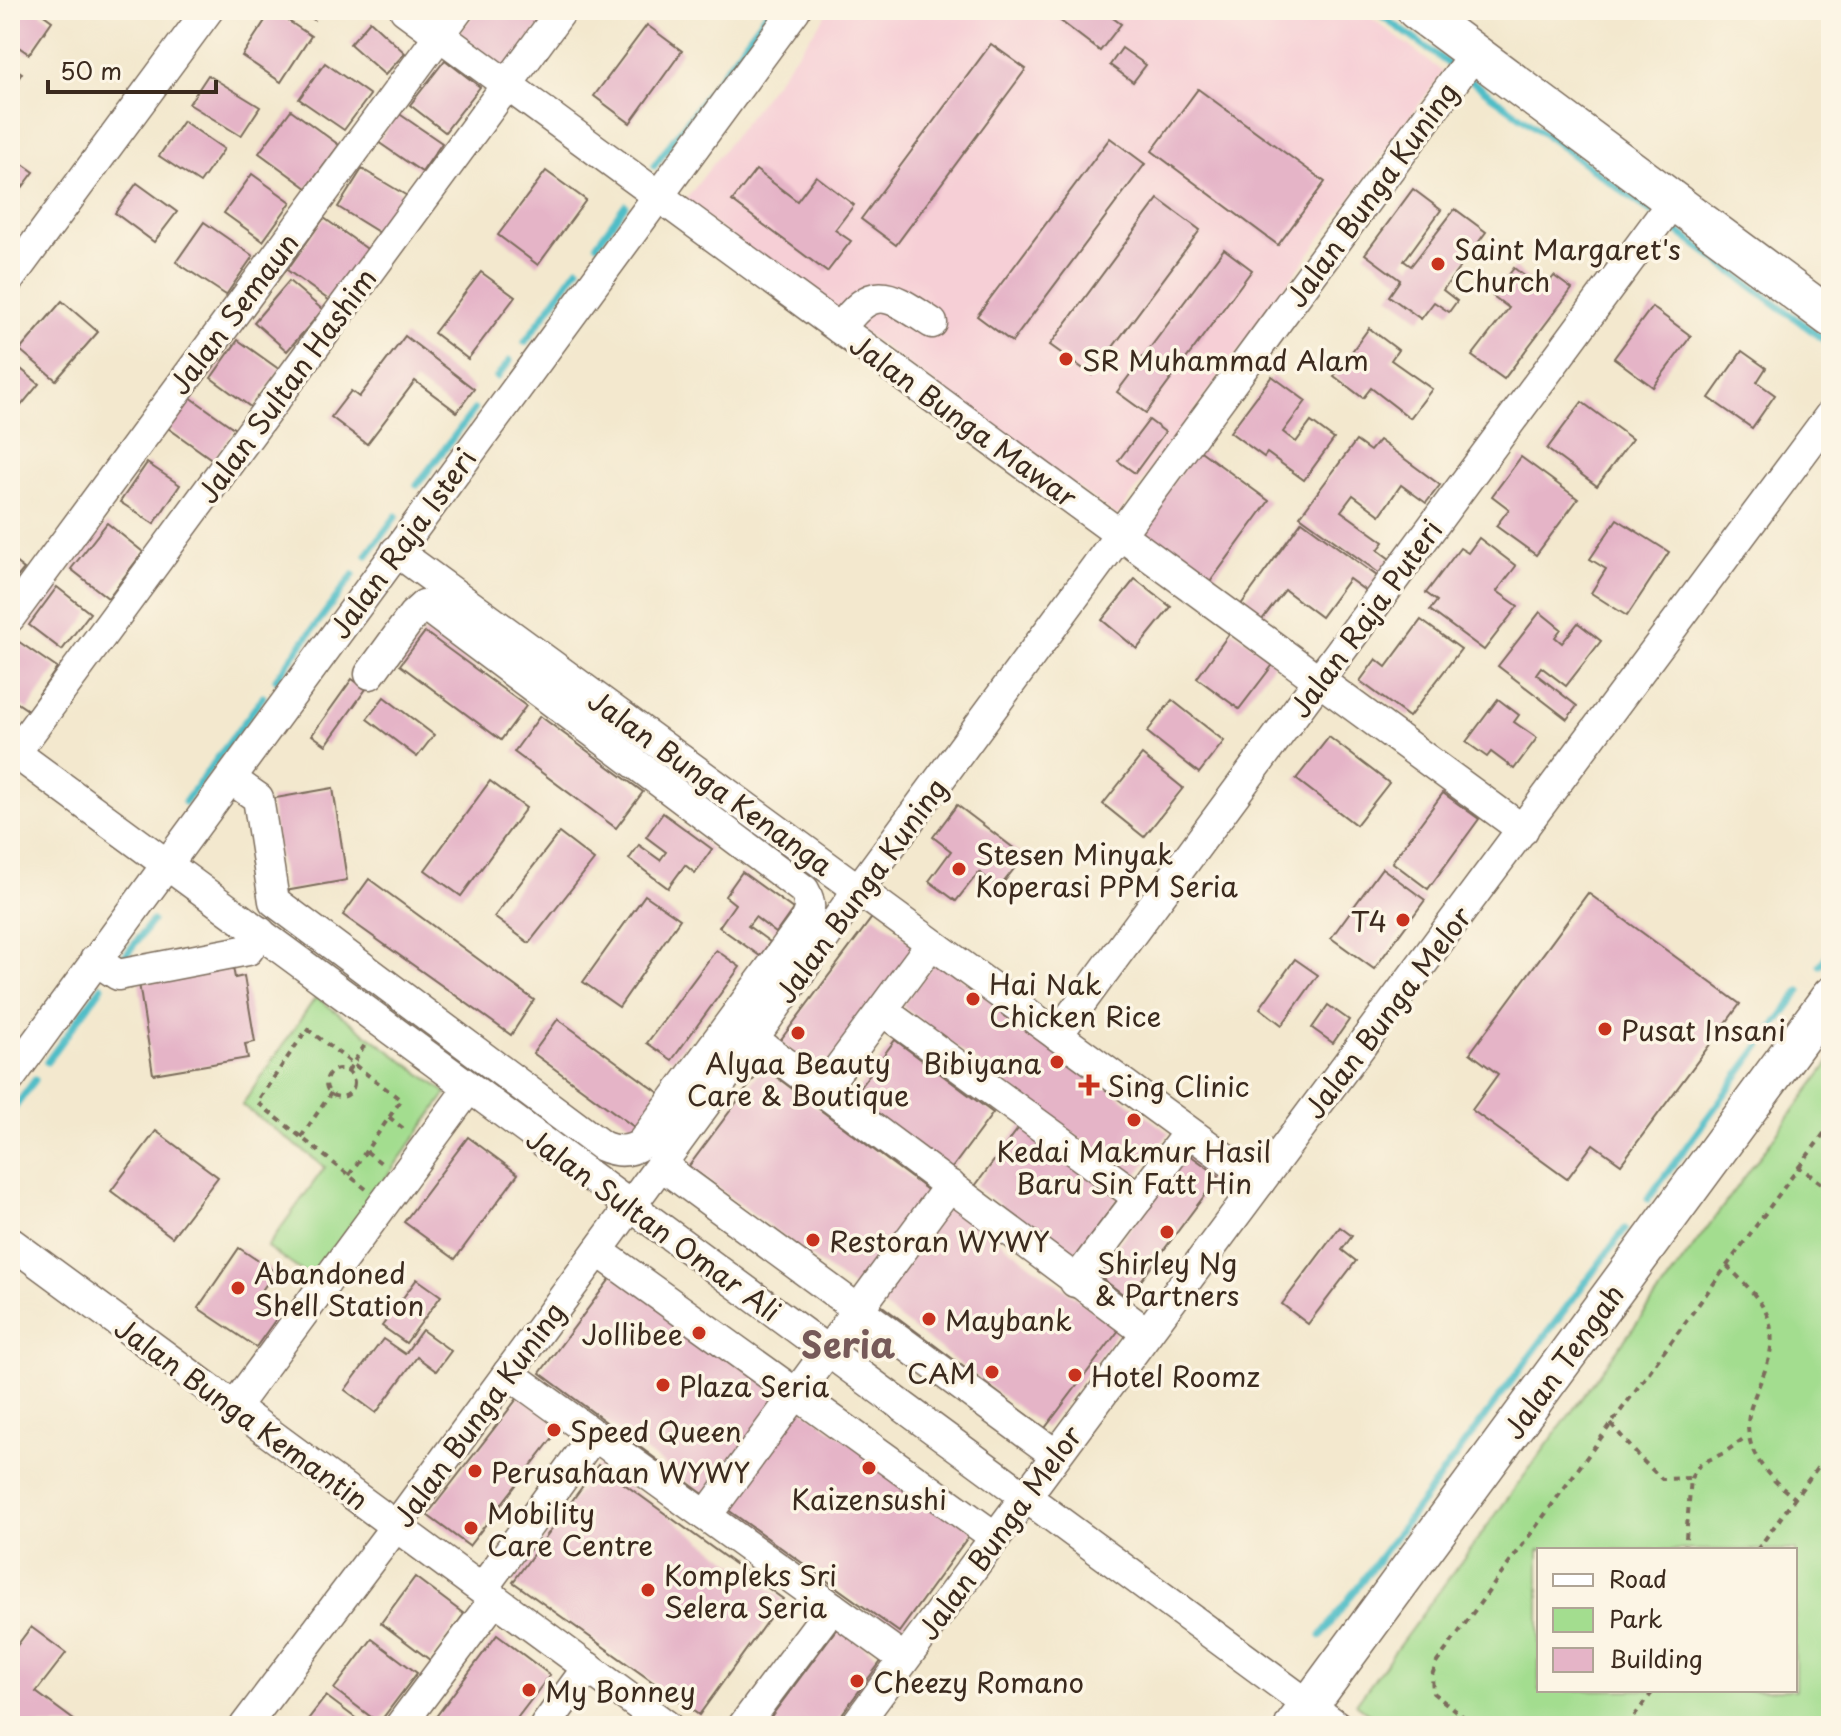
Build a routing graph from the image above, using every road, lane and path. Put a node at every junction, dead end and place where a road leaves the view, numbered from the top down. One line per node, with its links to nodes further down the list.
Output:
1 (208, 10): 12 (street)
2 (405, 10): 7 (street, Jalan Bunga Mawar)
3 (458, 10): 7 (street, Jalan Semaun)
4 (562, 10): 9 (street, Jalan Sultan Hashim)
5 (795, 10): 10 (street, Jalan Raja Isteri)
6 (1416, 10): 8 (main road)
7 (440, 35): 9 (street, Jalan Bunga Mawar); 19 (street, Jalan Semaun)
8 (1474, 54): 11 (main road); 17 (street, Jalan Bunga Kuning)
9 (506, 85): 10 (street, Jalan Bunga Mawar); 22 (street, Jalan Sultan Hashim)
10 (658, 196): 15 (street, Jalan Bunga Mawar); 18 (street, Jalan Raja Isteri)
11 (1673, 201): 13 (main road); 21 (street, Jalan Raja Puteri)
12 (14, 263)
13 (1831, 318)
14 (932, 323): 15 (street)
15 (840, 329): 17 (street, Jalan Bunga Mawar)
16 (1831, 414): 24 (street, Jalan Bunga Melor)
17 (1120, 534): 21 (street, Jalan Bunga Mawar); 26 (street, Jalan Bunga Kuning)
18 (396, 551): 23 (street, Jalan Raja Isteri); 26 (street, Jalan Bunga Kenanga)
19 (10, 617)
20 (370, 674): 27 (street)
21 (1319, 680): 24 (street, Jalan Bunga Mawar); 34 (street, Jalan Raja Puteri)
22 (12, 754): 25 (street, Jalan Sultan Omar Ali)
23 (231, 779): 25 (street, Jalan Raja Isteri); 27 (street)
24 (1523, 830): 50 (street, Jalan Bunga Melor)
25 (167, 865): 28 (street, Jalan Sultan Omar Ali); 30 (street, Jalan Raja Isteri)
26 (858, 890): 29 (street, Jalan Bunga Kenanga); 35 (street, Jalan Bunga Kuning)
27 (274, 901): 28 (street)
28 (258, 930): 30 (street); 33 (street, Jalan Sultan Omar Ali)
29 (931, 944): 32 (street); 34 (street, Jalan Bunga Kenanga)
30 (95, 960): 38 (street, Jalan Raja Isteri)
31 (1831, 996): 84 (main road, Jalan Tengah)
32 (883, 1011): 40 (street); 54 (street)
33 (380, 1021): 36 (path); 39 (street, Jalan Sultan Omar Ali)
34 (1057, 1035): 43 (street, Jalan Bunga Kenanga)
35 (753, 1039): 40 (street); 46 (street, Jalan Bunga Kuning)
36 (354, 1062): 37 (path); 44 (path); 45 (path)
37 (348, 1071): 41 (path); 41 (path)
38 (10, 1078)
39 (469, 1088): 49 (street); 55 (street, Jalan Sultan Omar Ali)
40 (822, 1091): 51 (street)
41 (331, 1093): 44 (path)
42 (1831, 1124): 47 (path)
43 (1188, 1133): 50 (street, Jalan Bunga Kenanga); 54 (street)
44 (301, 1137): 48 (path)
45 (366, 1151): 48 (path); 49 (path)
46 (661, 1165): 55 (street, Jalan Bunga Kuning); 60 (street)
47 (1799, 1167): 52 (path); 58 (path)
48 (349, 1175): 53 (path)
49 (402, 1178): 65 (street)
50 (1259, 1183): 61 (street, Jalan Bunga Melor)
51 (950, 1185): 59 (street); 60 (street)
52 (1831, 1190)
53 (360, 1198)
54 (1139, 1198): 59 (street)
55 (631, 1205): 57 (street, Jalan Bunga Kuning); 62 (street, Jalan Sultan Omar Ali)
56 (10, 1242): 65 (street, Jalan Bunga Kemantin)
57 (598, 1251): 63 (street, Jalan Bunga Kuning); 64 (street)
58 (1727, 1266): 66 (path); 68 (path)
59 (1075, 1282): 61 (street)
60 (857, 1309): 62 (street); 70 (street)
61 (1147, 1333): 70 (street, Jalan Bunga Melor)
62 (826, 1351): 64 (street); 72 (street, Jalan Sultan Omar Ali)
63 (508, 1373): 67 (street); 75 (street, Jalan Bunga Kuning)
64 (795, 1393): 74 (street); 76 (street)
65 (234, 1407): 75 (street, Jalan Bunga Kemantin)
66 (1611, 1424): 71 (path); 91 (path)
67 (594, 1435): 74 (street); 79 (street)
68 (1747, 1436): 71 (path); 73 (path)
69 (1831, 1449): 73 (path)
70 (1056, 1455): 72 (street, Jalan Bunga Melor)
71 (1691, 1478): 77 (path)
72 (1026, 1496): 76 (street, Jalan Bunga Melor); 84 (street, Jalan Sultan Omar Ali)
73 (1795, 1498): 78 (path)
74 (706, 1516): 80 (street)
75 (396, 1526): 79 (street, Jalan Bunga Kemantin); 85 (street, Jalan Bunga Kuning)
76 (995, 1537): 81 (street, Jalan Bunga Melor)
77 (1685, 1548)
78 (1758, 1548)
79 (488, 1594): 82 (street, Jalan Bunga Kemantin); 86 (street)
80 (832, 1607): 81 (street); 89 (street)
81 (904, 1659): 90 (street, Jalan Bunga Melor)
82 (588, 1667): 87 (street); 88 (street, Jalan Bunga Kemantin)
83 (1652, 1692): 92 (path)
84 (1313, 1719)
85 (245, 1726)
86 (400, 1726)
87 (545, 1726)
88 (667, 1726)
89 (743, 1726)
90 (855, 1726)
91 (1475, 1726)
92 (1627, 1726)

